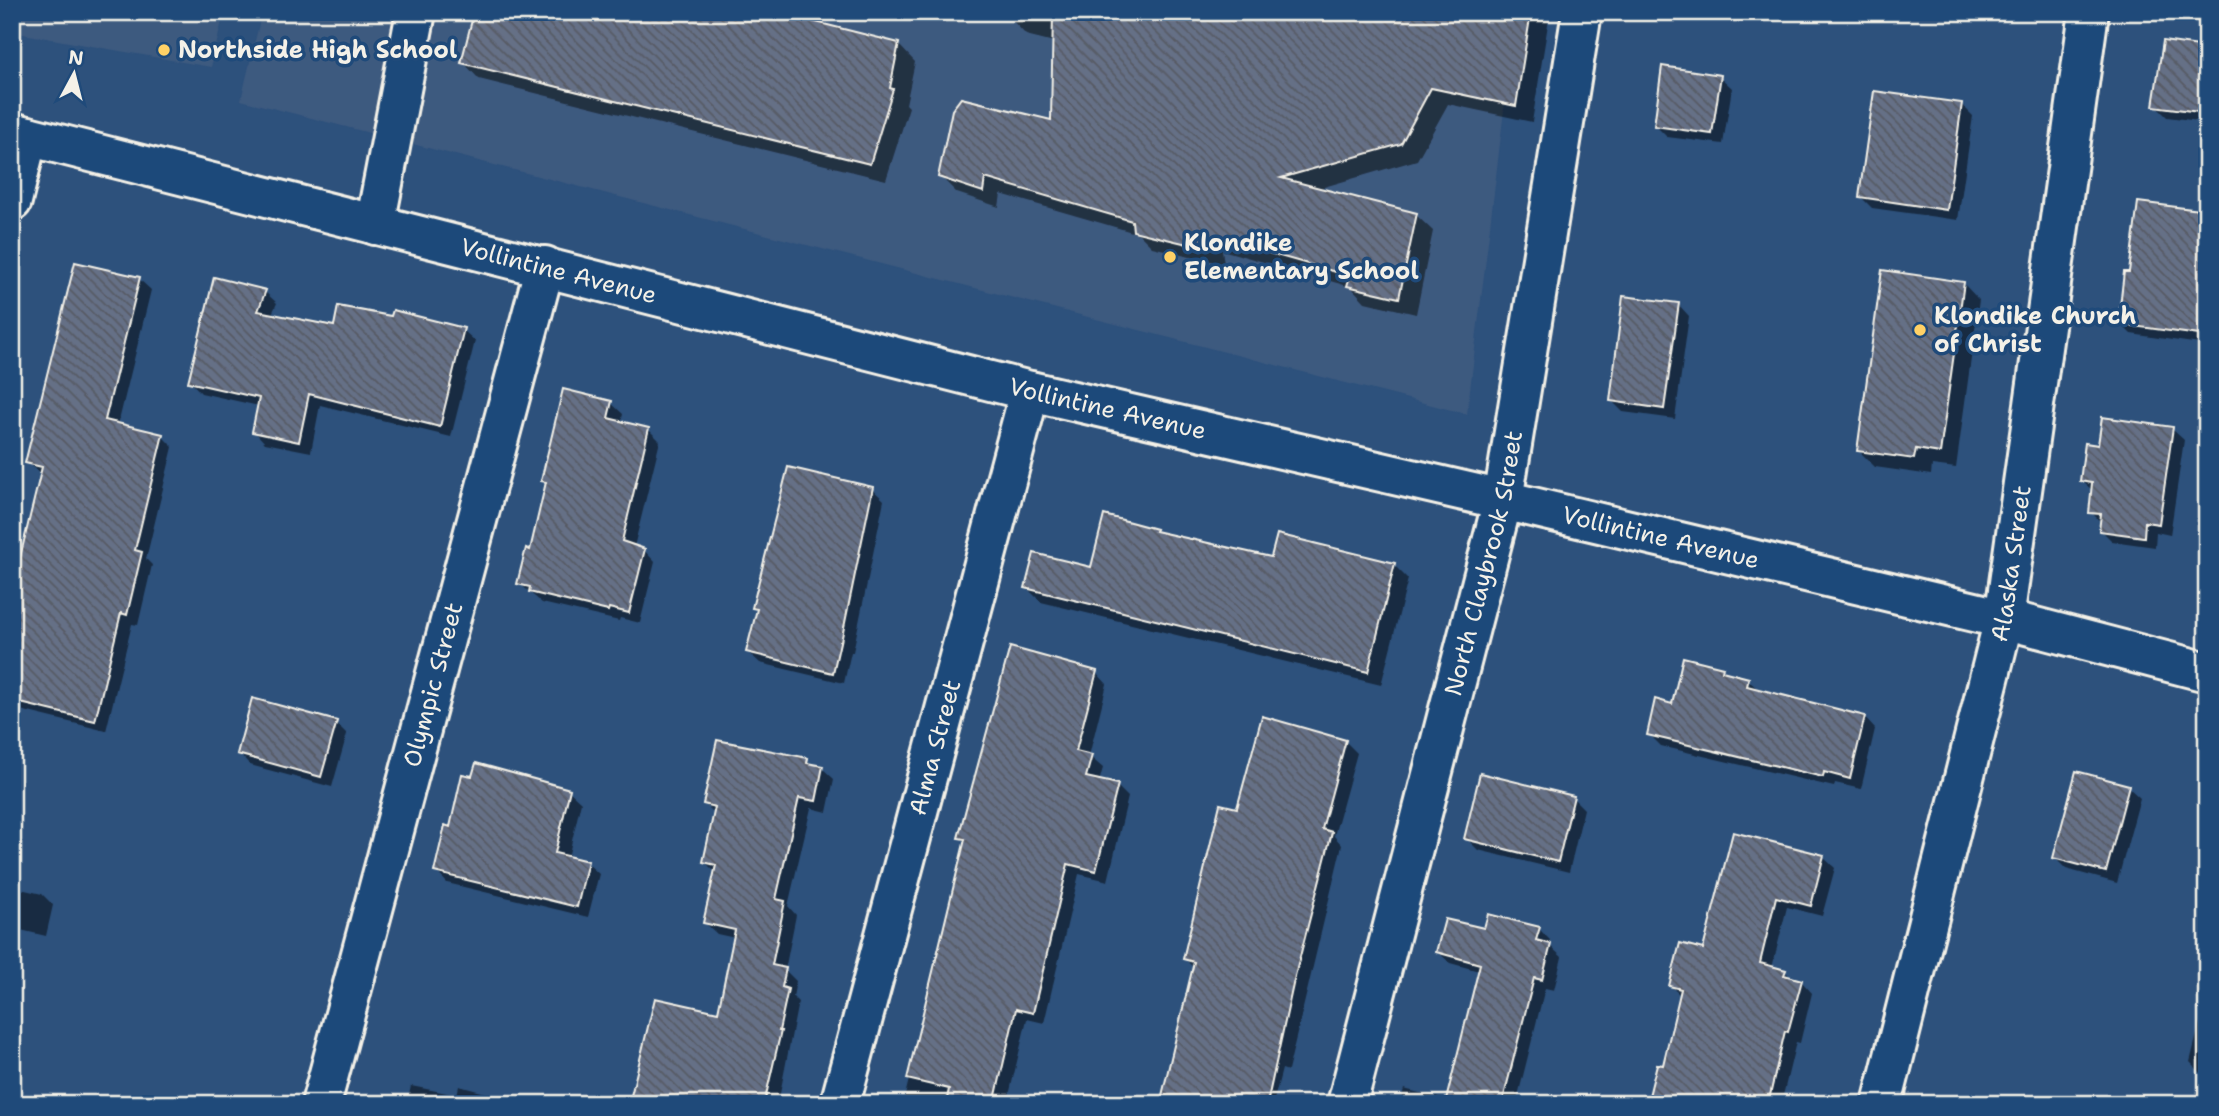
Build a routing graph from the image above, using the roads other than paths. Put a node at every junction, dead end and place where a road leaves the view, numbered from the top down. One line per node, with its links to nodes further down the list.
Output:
1 (416, 12): 6 (street)
2 (1582, 12): 9 (street, North Claybrook Street)
3 (2089, 12): 10 (street, Alaska Street)
4 (20, 134): 5 (street); 6 (street, Vollintine Avenue)
5 (12, 201)
6 (375, 225): 7 (street, Vollintine Avenue)
7 (545, 266): 8 (street, Vollintine Avenue); 12 (street, Olympic Street)
8 (1030, 391): 9 (street, Vollintine Avenue); 13 (street, Alma Street)
9 (1503, 500): 10 (street, Vollintine Avenue); 14 (street, North Claybrook Street)
10 (2004, 619): 11 (street, Vollintine Avenue); 15 (street, Alaska Street)
11 (2207, 672)
12 (321, 1104)
13 (840, 1104)
14 (1347, 1104)
15 (1882, 1104)

